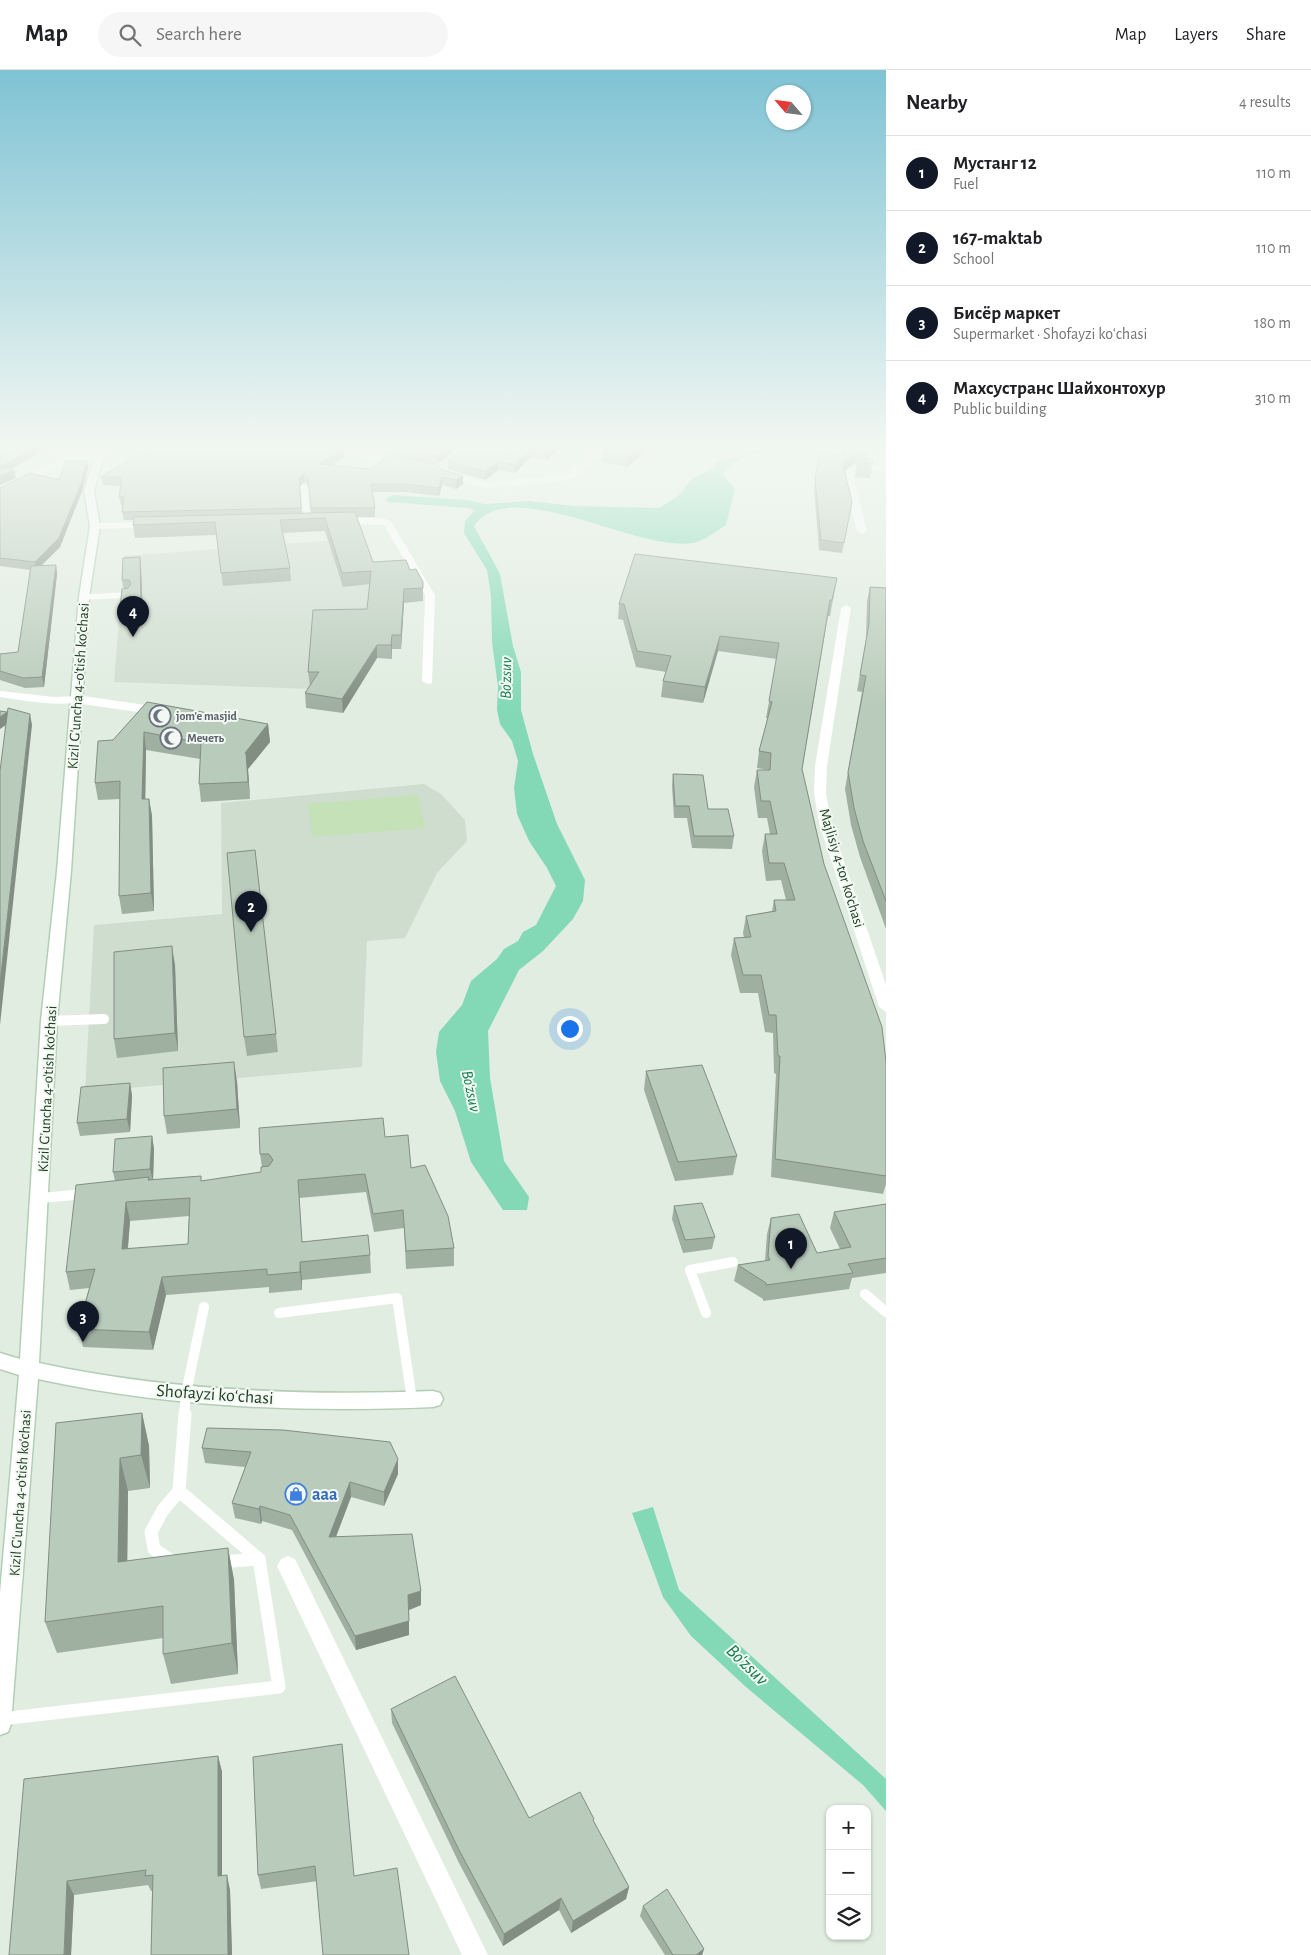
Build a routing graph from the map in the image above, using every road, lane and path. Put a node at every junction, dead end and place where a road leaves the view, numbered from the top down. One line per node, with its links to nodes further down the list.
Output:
1 (94, 531): 4 (street, Kizil G'uncha 4-o'tish ko'chasi)
2 (393, 531): 6 (street)
3 (128, 595): 4 (lane)
4 (84, 597): 8 (street, Kizil G'uncha 4-o'tish ko'chasi)
5 (846, 608): 10 (street, Majlisiy 4-tor ko'chasi)
6 (428, 681)
7 (0, 694): 8 (street)
8 (76, 699): 9 (lane); 12 (street, Kizil G'uncha 4-o'tish ko'chasi)
9 (164, 712)
10 (886, 1007)
11 (104, 1019): 12 (lane)
12 (50, 1021): 14 (street, Kizil G'uncha 4-o'tish ko'chasi)
13 (100, 1193): 14 (lane)
14 (40, 1198): 22 (street, Kizil G'uncha 4-o'tish ko'chasi)
15 (734, 1262): 20 (lane)
16 (865, 1294): 18 (lane)
17 (204, 1307): 23 (lane)
18 (886, 1312)
19 (278, 1313): 25 (lane)
20 (706, 1313)
21 (0, 1361): 22 (street, Shofayzi koʻchasi)
22 (29, 1370): 23 (street, Shofayzi koʻchasi); 31 (street, Kizil G'uncha 4-o'tish ko'chasi)
23 (186, 1393): 25 (street, Shofayzi koʻchasi); 26 (lane)
24 (433, 1398): 25 (street, Shofayzi koʻchasi)
25 (412, 1400)
26 (179, 1491): 27 (lane); 29 (lane)
27 (260, 1559): 28 (lane); 31 (lane)
28 (204, 1563)
29 (186, 1564)
30 (288, 1566): 33 (street)
31 (0, 1719): 32 (street, Kizil G'uncha 4-o'tish ko'chasi)
32 (0, 1724)
33 (475, 1955)

